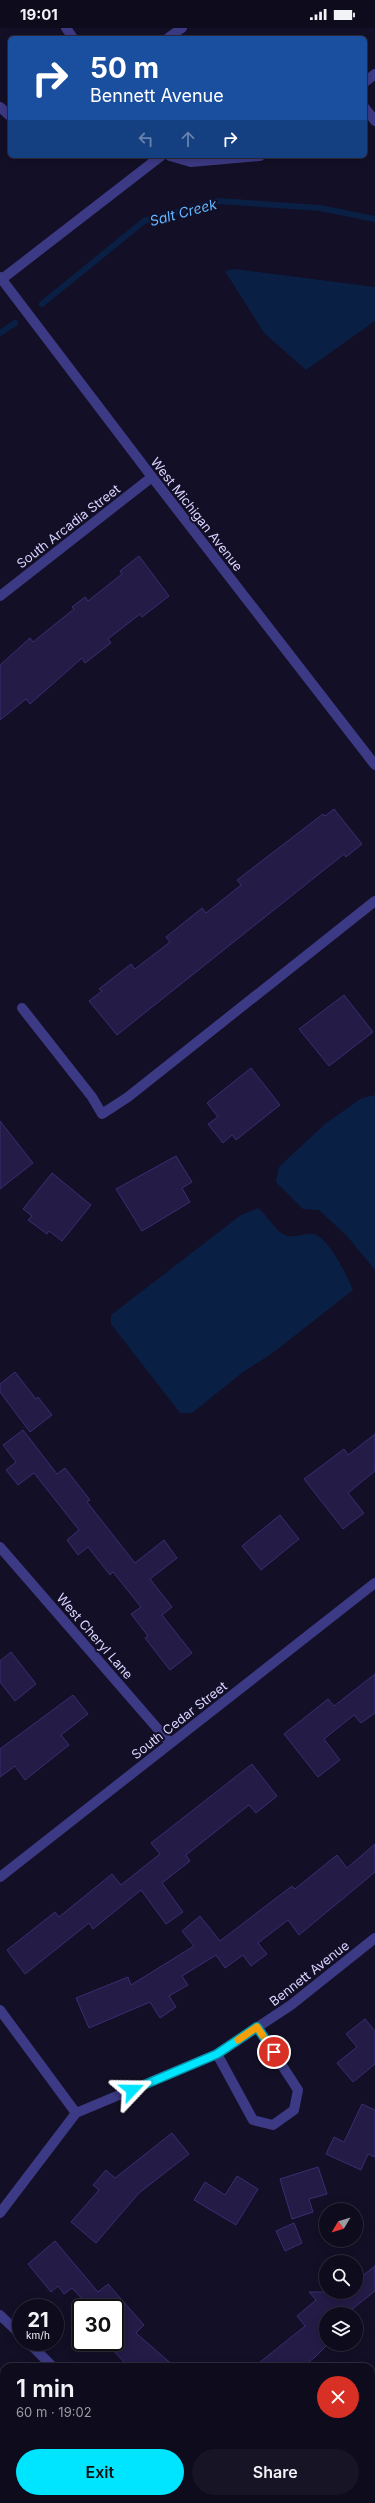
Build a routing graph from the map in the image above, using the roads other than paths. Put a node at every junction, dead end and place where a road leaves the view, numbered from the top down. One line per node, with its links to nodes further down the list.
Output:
1 (182, 28): 2 (street)
2 (171, 36)
3 (375, 74): 4 (street)
4 (367, 80)
5 (0, 107): 7 (street)
6 (367, 111): 8 (street)
7 (8, 114)
8 (375, 121)
9 (158, 158): 12 (street)
10 (177, 158): 11 (street)
11 (237, 158)
12 (1, 278): 13 (street, West Michigan Avenue)
13 (152, 477): 14 (street, South Arcadia Street); 15 (street, West Michigan Avenue)
14 (0, 596)
15 (375, 765)
16 (375, 901): 17 (street)
17 (22, 1008)
18 (0, 1547): 20 (street, West Cheryl Lane)
19 (375, 1583): 20 (street, South Cedar Street)
20 (170, 1743): 21 (street, South Cedar Street)
21 (0, 1877)
22 (375, 1938): 24 (street, Bennett Avenue)
23 (0, 2010): 26 (street)
24 (257, 2027): 25 (street, Bennett Avenue); 25 (street)
25 (217, 2054): 26 (street, Bennett Avenue)
26 (76, 2113): 27 (street)
27 (0, 2213)
28 (0, 2315): 29 (street)
29 (12, 2326)
30 (37, 2351): 31 (street)
31 (49, 2363)

